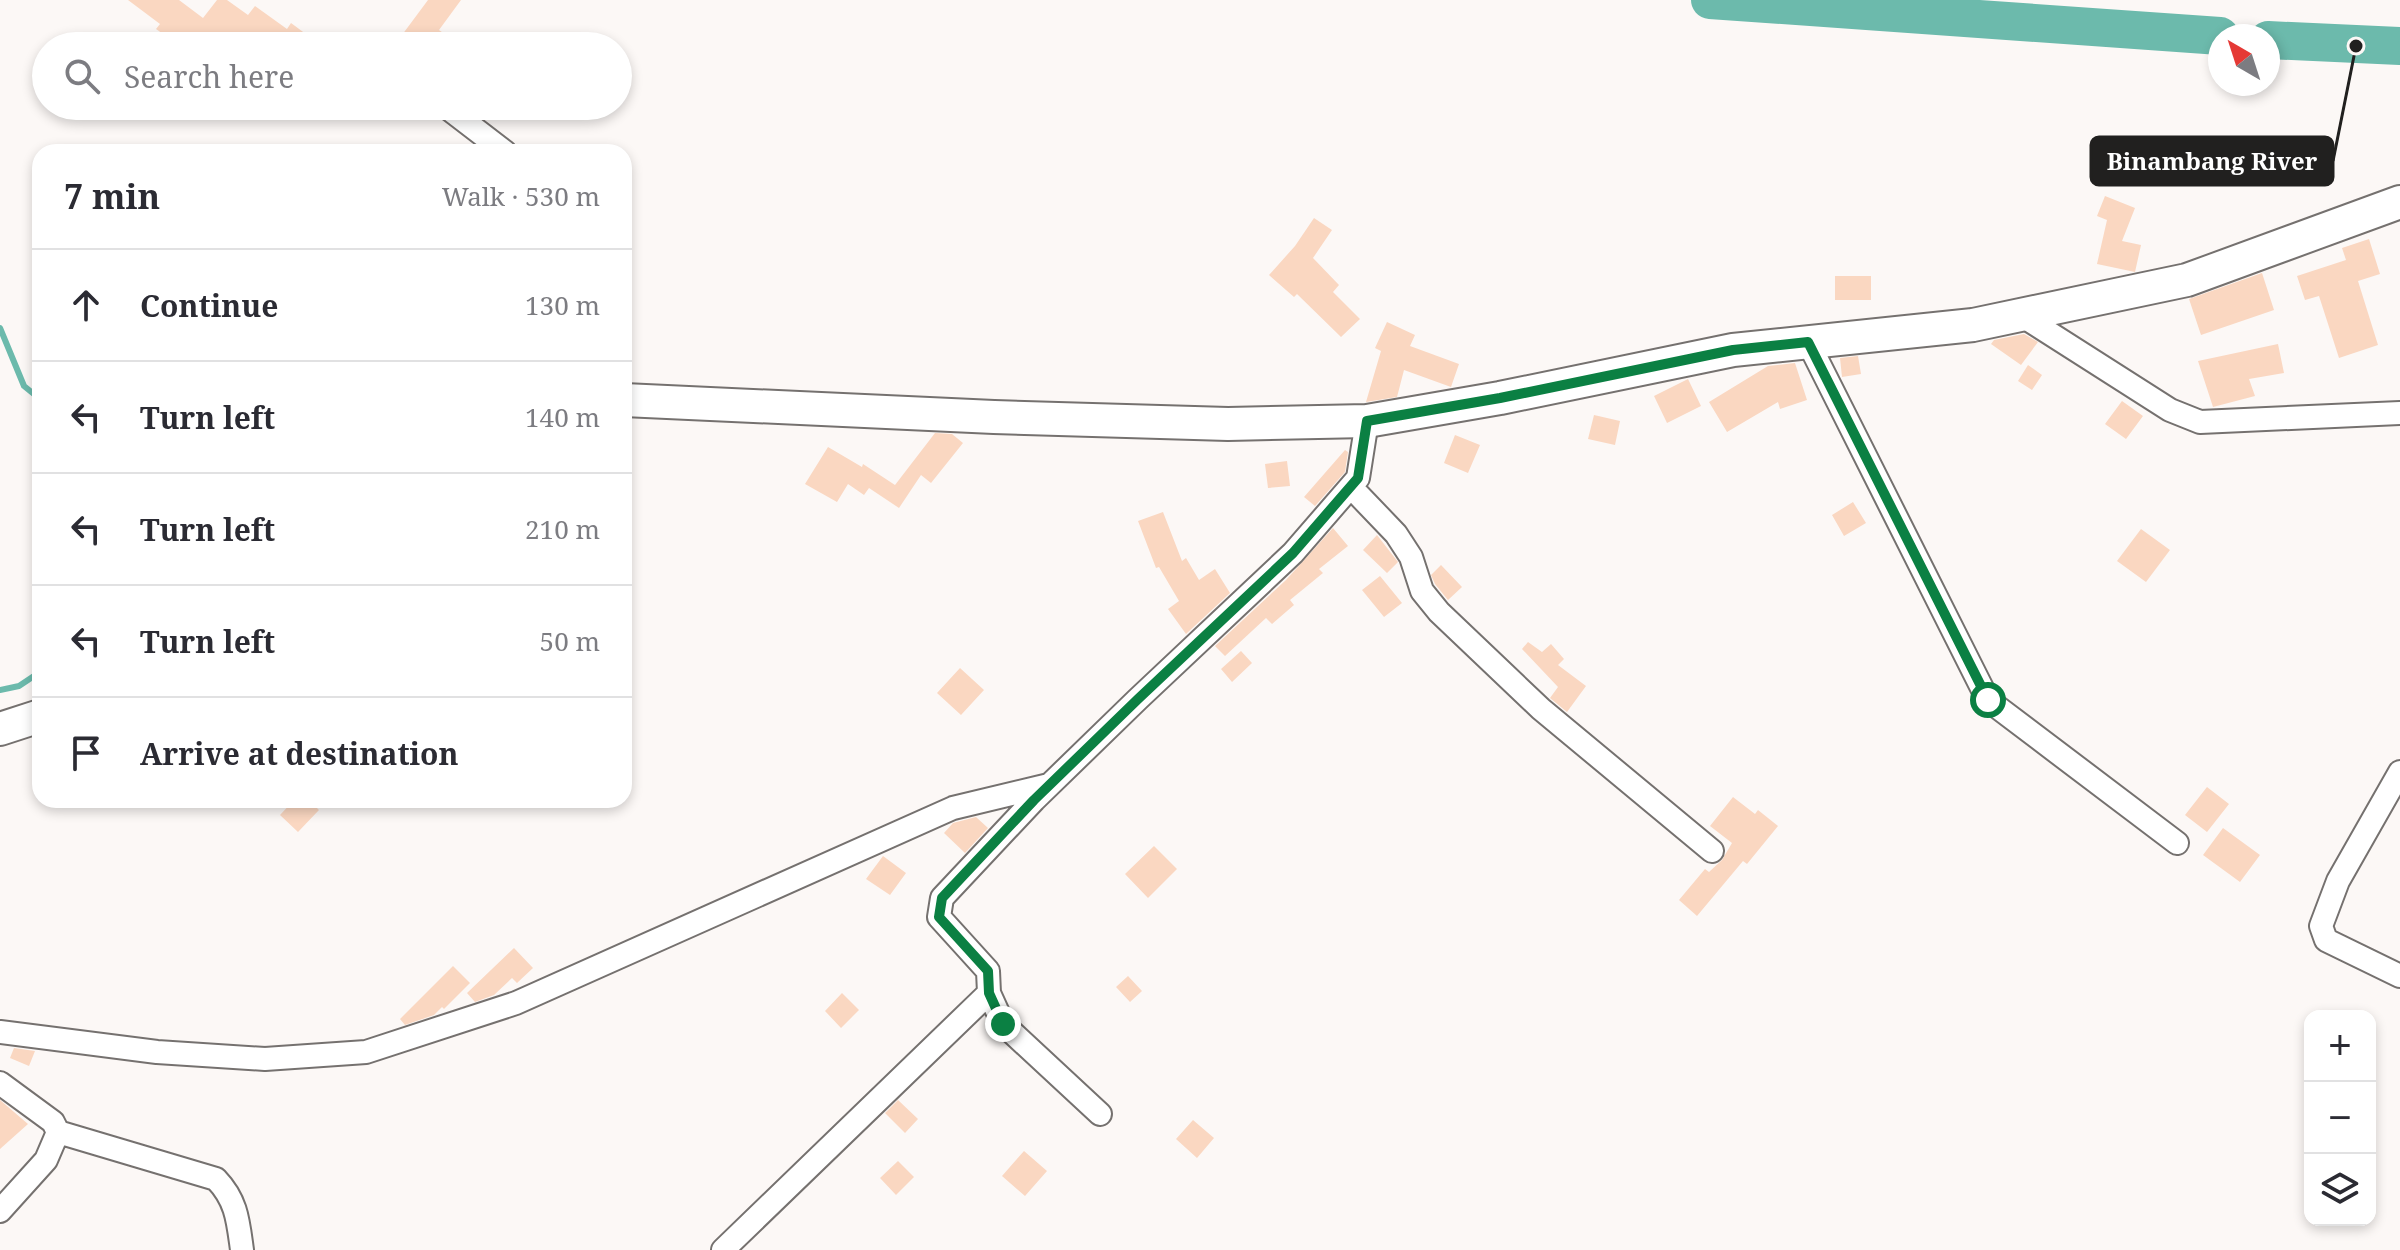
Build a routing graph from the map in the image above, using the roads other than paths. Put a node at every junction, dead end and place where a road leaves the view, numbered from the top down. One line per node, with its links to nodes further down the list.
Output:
1 (463, 120): 2 (street)
2 (495, 144)
3 (2400, 202): 4 (street)
4 (2021, 315): 5 (street); 7 (street)
5 (1808, 342): 8 (street); 14 (street)
6 (632, 400): 8 (street)
7 (2400, 413)
8 (1367, 421): 9 (street)
9 (1351, 487): 13 (street); 15 (street)
10 (32, 719): 11 (street)
11 (0, 729)
12 (2400, 772): 16 (street)
13 (1050, 784): 17 (street); 18 (street)
14 (2177, 843)
15 (1712, 851)
16 (2400, 976)
17 (989, 993): 20 (street); 24 (street)
18 (0, 1032)
19 (0, 1083): 21 (street)
20 (1100, 1114)
21 (58, 1132): 22 (street); 23 (street)
22 (0, 1211)
23 (242, 1250)
24 (723, 1250)

